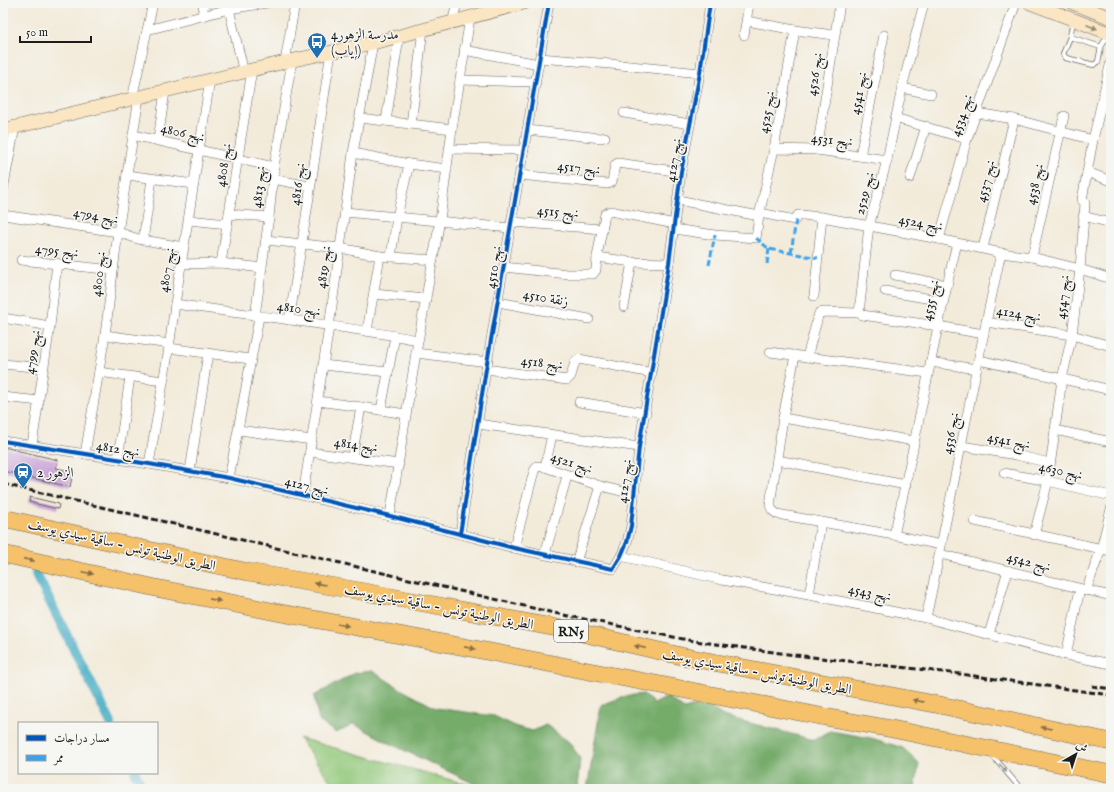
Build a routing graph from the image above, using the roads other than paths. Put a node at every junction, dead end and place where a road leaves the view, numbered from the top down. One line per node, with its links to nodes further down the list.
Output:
1 (154, 3): 22 (street, نهج 4800)
2 (204, 3): 16 (street)
3 (267, 3): 15 (street)
4 (295, 3): 37 (street, نهج 4813)
5 (457, 3): 21 (street)
6 (524, 3): 17 (main road)
7 (549, 3): 35 (street, نهج 4510)
8 (710, 3): 39 (street, نهج 4127)
9 (749, 3): 20 (street)
10 (840, 3): 27 (street, نهج 4526)
11 (924, 3): 43 (street, نهج 2529)
12 (1016, 3): 48 (street, نهج 4534)
13 (1030, 3): 19 (main road)
14 (1073, 3): 18 (main road)
15 (229, 9): 16 (street); 38 (street)
16 (202, 16): 22 (street)
17 (470, 18): 21 (main road); 33 (street)
18 (1111, 18)
19 (1074, 20): 25 (main road, one-way to 25); 30 (lane)
20 (747, 21): 24 (street); 26 (street)
21 (452, 23): 23 (main road)
22 (148, 30): 46 (street, نهج 4800)
23 (423, 30): 29 (main road); 54 (street)
24 (795, 30): 27 (street); 67 (street, نهج 4525)
25 (1110, 34): 32 (lane)
26 (744, 35)
27 (834, 35): 70 (street, نهج 4526)
28 (884, 35): 72 (street, نهج 4541)
29 (399, 37): 31 (main road); 53 (street)
30 (1070, 37): 32 (lane); 32 (lane)
31 (372, 43): 34 (main road); 50 (street, نهج 4819)
32 (1101, 47)
33 (464, 50): 35 (street); 41 (street)
34 (331, 52): 37 (main road); 87 (street, نهج 4816)
35 (539, 61): 39 (street); 42 (street, نهج 4510)
36 (1111, 61): 65 (street, نهج 4547)
37 (289, 62): 38 (main road); 76 (street, نهج 4813)
38 (248, 71): 40 (main road); 73 (street, نهج 4808)
39 (700, 73): 55 (street, نهج 4127)
40 (210, 80): 44 (main road); 68 (street, نهج 4807)
41 (460, 80): 42 (street); 58 (street)
42 (536, 82): 59 (street, نهج 4510)
43 (902, 88): 45 (street); 51 (street, نهج 2529)
44 (165, 91): 46 (main road); 64 (street)
45 (931, 94)
46 (136, 98): 57 (main road); 61 (street, نهج 4800)
47 (624, 113): 55 (street)
48 (976, 113): 52 (street); 63 (street, نهج 4534)
49 (1064, 116): 60 (street, نهج 4538)
50 (360, 118): 53 (street); 71 (street, نهج 4819)
51 (895, 118): 56 (street); 74 (street, نهج 2529)
52 (1014, 119): 60 (street); 114 (street, نهج 4537)
53 (386, 120): 54 (street)
54 (411, 124): 58 (street)
55 (690, 124): 78 (street, نهج 4127)
56 (926, 126): 63 (street); 82 (street)
57 (9, 128): 88 (street)
58 (452, 129): 66 (street)
59 (528, 130): 62 (street); 69 (street, نهج 4510)
60 (1060, 133): 65 (street); 119 (street, نهج 4538)
61 (133, 135): 64 (street, نهج 4806); 80 (street, نهج 4800)
62 (605, 136)
63 (967, 139): 107 (street, نهج 4534)
64 (158, 140): 68 (street, نهج 4806)
65 (1093, 140): 79 (street, نهج 4547)
66 (449, 149): 69 (street); 77 (street)
67 (774, 149): 70 (street, نهج 4531); 92 (street, نهج 4525)
68 (199, 150): 73 (street, نهج 4806); 86 (street, نهج 4807)
69 (524, 150): 81 (street, نهج 4510)
70 (817, 150): 72 (street, نهج 4531)
71 (354, 153): 75 (street); 90 (street, نهج 4819)
72 (860, 156): 74 (street, نهج 4531)
73 (238, 158): 76 (street, نهج 4806); 91 (street, نهج 4808)
74 (887, 160): 103 (street, نهج 2529)
75 (410, 164): 77 (street); 96 (street)
76 (274, 167): 84 (street, نهج 4813)
77 (447, 169): 99 (street)
78 (681, 172): 81 (street, نهج 4517); 89 (street, نهج 4127)
79 (1087, 172): 85 (street); 94 (street, نهج 4547)
80 (127, 175): 83 (street); 106 (street, نهج 4800)
81 (520, 175): 102 (street, نهج 4510)
82 (910, 178)
83 (152, 179): 86 (street); 108 (street)
84 (272, 179): 87 (street); 95 (street, نهج 4813)
85 (1111, 181)
86 (194, 184): 98 (street, نهج 4807)
87 (310, 186): 111 (street, نهج 4816)
88 (3, 190)
89 (678, 200): 92 (street); 104 (street, نهج 4127)
90 (345, 212): 96 (street, نهج 4515); 113 (street, نهج 4819)
91 (229, 214): 95 (street); 101 (street, نهج 4808)
92 (760, 214): 97 (street, نهج 4524); 104 (street, نهج 4525)
93 (3, 216): 106 (street, نهج 4794)
94 (1083, 216): 100 (street); 129 (street, نهج 4547)
95 (269, 217): 109 (street, نهج 4813)
96 (397, 217): 99 (street, نهج 4515); 117 (street)
97 (822, 217): 103 (street, نهج 4524); 136 (street)
98 (189, 220): 101 (street); 112 (street, نهج 4807)
99 (440, 220): 102 (street, نهج 4515); 121 (street)
100 (1111, 223)
101 (228, 224): 124 (street, نهج 4808)
102 (511, 225): 105 (street, نهج 4515); 127 (street, نهج 4510)
103 (869, 226): 107 (street, نهج 4524); 142 (street, نهج 2529)
104 (674, 227): 105 (street); 125 (street, نهج 4127)
105 (602, 229): 118 (street)
106 (118, 232): 108 (street, نهج 4794); 130 (street, نهج 4800)
107 (939, 239): 110 (street, نهج 4524)
108 (143, 240): 112 (street, نهج 4794)
109 (266, 240): 111 (street); 128 (street, نهج 4813)
110 (957, 243): 114 (street, نهج 4524); 133 (street, نهج 4535)
111 (303, 244): 113 (street); 146 (street, نهج 4816)
112 (184, 247): 126 (street, نهج 4807)
113 (340, 248): 116 (street); 149 (street, نهج 4819)
114 (983, 248): 115 (street, نهج 4524)
115 (1001, 253): 119 (street, نهج 4524); 147 (street, نهج 4536)
116 (380, 256): 117 (street); 135 (street)
117 (391, 257): 121 (street)
118 (597, 257): 122 (street); 127 (street)
119 (1032, 257): 129 (street, نهج 4524)
120 (21, 260): 123 (street, نهج 4795)
121 (433, 260): 137 (street)
122 (632, 262): 125 (street); 141 (street)
123 (57, 263): 130 (street, نهج 4795); 148 (street, نهج 4799)
124 (221, 263): 126 (street); 128 (street)
125 (669, 263): 173 (street, نهج 4127)
126 (181, 264): 140 (street, نهج 4807)
127 (504, 267): 139 (street, نهج 4510)
128 (262, 268): 143 (street, نهج 4813)
129 (1080, 269): 132 (street, نهج 4524); 154 (street, نهج 4547)
130 (113, 270): 153 (street, نهج 4800)
131 (895, 275): 133 (street)
132 (1111, 280)
133 (946, 285): 138 (street, نهج 4535)
134 (885, 291): 138 (street)
135 (374, 294): 137 (street); 151 (street)
136 (814, 296)
137 (426, 299): 156 (street)
138 (943, 301): 150 (street, نهج 4535)
139 (498, 302): 145 (street, زنقة 4510); 169 (street, نهج 4510)
140 (175, 304): 143 (street, نهج 4810); 157 (street, نهج 4807)
141 (624, 307)
142 (859, 313): 150 (street); 163 (street)
143 (257, 316): 146 (street, نهج 4810); 164 (street, نهج 4813)
144 (3, 318): 148 (street)
145 (589, 319)
146 (289, 320): 149 (street, نهج 4810)
147 (986, 322): 152 (street, نهج 4536); 154 (street, نهج 4124)
148 (50, 326): 170 (street, نهج 4799)
149 (329, 326): 151 (street, نهج 4810); 168 (street, نهج 4819)
150 (938, 326): 152 (street); 165 (street, نهج 4535)
151 (367, 331): 155 (street, نهج 4810)
152 (984, 334): 167 (street, نهج 4536)
153 (105, 335): 157 (street); 171 (street, نهج 4800)
154 (1072, 335): 158 (street, نهج 4124); 176 (street, نهج 4547)
155 (395, 336): 156 (street, نهج 4810); 172 (street)
156 (418, 340): 161 (street)
157 (170, 346): 160 (street); 177 (street, نهج 4807)
158 (1111, 346)
159 (770, 352): 162 (street)
160 (208, 353): 164 (street); 208 (street)
161 (416, 353): 169 (street, نهج 4518); 186 (street)
162 (795, 355): 163 (street); 187 (street)
163 (807, 357): 174 (street)
164 (250, 359): 189 (street, نهج 4813)
165 (930, 362): 167 (street); 174 (street, نهج 4535)
166 (3, 364): 170 (street)
167 (978, 364): 176 (street); 197 (street, نهج 4536)
168 (323, 365): 172 (street); 181 (street, نهج 4819)
169 (487, 365): 173 (street, نهج 4518); 188 (street, نهج 4510)
170 (43, 368): 180 (street, نهج 4799)
171 (98, 372): 175 (street); 200 (street, نهج 4800)
172 (388, 372): 184 (street)
173 (652, 373): 185 (street, نهج 4127)
174 (928, 373): 194 (street, نهج 4535)
175 (130, 377): 177 (street); 202 (street)
176 (1062, 379): 178 (street); 190 (street, نهج 4547)
177 (163, 381): 205 (street, نهج 4807)
178 (1111, 390)
179 (3, 397): 180 (street)
180 (39, 400): 196 (street, نهج 4799)
181 (318, 400): 183 (street); 192 (street, نهج 4819)
182 (579, 402): 185 (street)
183 (361, 407): 184 (street); 201 (street)
184 (380, 410): 186 (street)
185 (646, 413): 198 (street, نهج 4127)
186 (406, 414): 206 (street)
187 (783, 418): 194 (street); 203 (street)
188 (478, 424): 191 (street); 223 (street, نهج 4510)
189 (239, 430): 192 (street); 211 (street, نهج 4813)
190 (1055, 430): 195 (street); 204 (street, نهج 4547)
191 (552, 435): 198 (street); 207 (street)
192 (312, 440): 199 (street, نهج 4819)
193 (3, 441): 196 (street, نهج 4812)
194 (914, 441): 213 (street, نهج 4535)
195 (1111, 442)
196 (32, 445): 200 (street, نهج 4812)
197 (962, 446): 204 (street, نهج 4541); 228 (street, نهج 4536)
198 (640, 447): 215 (street, نهج 4127)
199 (310, 452): 201 (street, نهج 4814); 216 (street, نهج 4819)
200 (85, 454): 202 (street, نهج 4812)
201 (352, 457): 206 (street, نهج 4814)
202 (118, 459): 205 (street, نهج 4812)
203 (777, 460): 213 (street); 222 (street, نهج 4542)
204 (1050, 463): 212 (street, نهج 4547)
205 (149, 464): 208 (street, نهج 4812)
206 (399, 464): 219 (street)
207 (545, 467): 210 (street, نهج 4521); 226 (street, نهج 4521)
208 (190, 471): 211 (street, نهج 4812)
209 (1004, 473): 212 (street, نهج 4630)
210 (567, 476): 214 (street, نهج 4521); 231 (street)
211 (229, 478): 216 (street, نهج 4127)
212 (1048, 481): 217 (street, نهج 4630); 224 (street, نهج 4547)
213 (906, 485): 225 (street, نهج 4535)
214 (600, 486): 215 (street, نهج 4521); 233 (street)
215 (633, 494): 232 (street, نهج 4127)
216 (303, 495): 219 (street, نهج 4127)
217 (1111, 496)
218 (1111, 509): 227 (street)
219 (390, 516): 223 (street, نهج 4127)
220 (3, 518): 242 (highway, الطريق الوطنية تونس - ساقية سيدي يوسف / RN5, one-way to 220)
221 (975, 521): 224 (street)
222 (821, 522): 225 (street, نهج 4542); 236 (street)
223 (460, 534): 226 (street, نهج 4127)
224 (1034, 534): 227 (street)
225 (894, 535): 228 (street, نهج 4542)
226 (514, 548): 231 (street, نهج 4127)
227 (1101, 549): 229 (street); 235 (street)
228 (941, 550): 234 (street, نهج 4542); 238 (street, نهج 4536)
229 (1111, 551)
230 (6, 554): 243 (highway, one-way to 243)
231 (545, 554): 233 (street, نهج 4127)
232 (621, 556): 233 (street, نهج 4127); 236 (street, نهج 4543)
233 (576, 562)
234 (1008, 570): 235 (street, نهج 4542); 239 (street)
235 (1083, 590): 237 (street, نهج 4542); 240 (street)
236 (809, 595): 238 (street, نهج 4543)
237 (1111, 596)
238 (926, 618): 239 (street, نهج 4543)
239 (989, 634): 240 (street, نهج 4543)
240 (1066, 655): 241 (street, نهج 4543)
241 (1111, 664)
242 (1111, 742)
243 (986, 748): 244 (highway); 245 (lane, one-way to 245)
244 (1111, 774)
245 (1021, 789)

